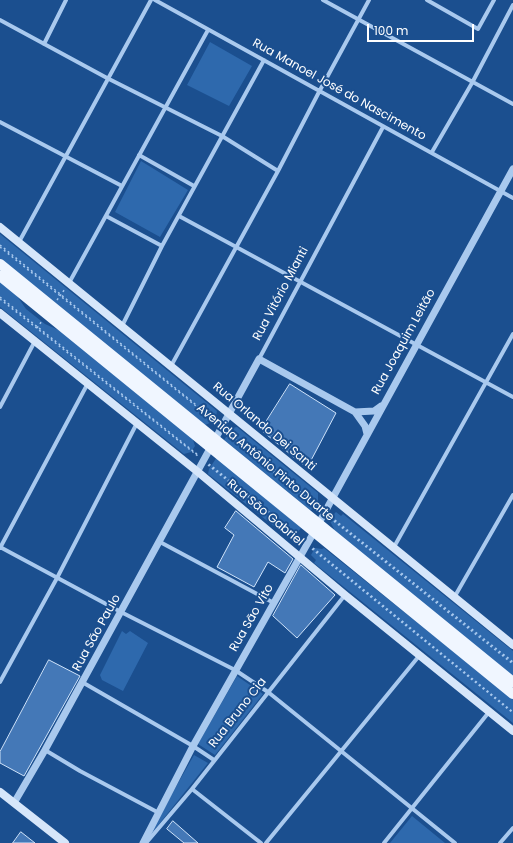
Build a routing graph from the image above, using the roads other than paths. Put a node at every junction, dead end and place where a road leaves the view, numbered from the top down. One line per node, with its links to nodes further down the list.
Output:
1 (66, 0): 12 (street)
2 (151, 0): 14 (street)
3 (155, 0): 11 (street, Rua Manoel José do Nascimento)
4 (323, 0): 9 (street)
5 (370, 0): 9 (street)
6 (427, 0): 7 (street)
7 (494, 0)
8 (513, 5): 15 (street)
9 (358, 19): 15 (street); 16 (street)
10 (0, 20): 12 (street)
11 (208, 30): 13 (street, Rua Manoel José do Nascimento); 18 (street)
12 (44, 44): 14 (street)
13 (264, 60): 16 (street, Rua Manoel José do Nascimento); 21 (street)
14 (107, 78): 18 (street); 24 (street)
15 (472, 83): 17 (street); 22 (street)
16 (319, 92): 20 (street, Rua Manoel José do Nascimento); 26 (street)
17 (513, 104)
18 (165, 106): 21 (street); 23 (street)
19 (0, 122): 24 (street)
20 (383, 127): 22 (street, Rua Manoel José do Nascimento); 39 (street, Rua Vitório Mianti)
21 (222, 136): 26 (street); 28 (street)
22 (432, 152): 29 (street, Rua Manoel José do Nascimento)
23 (139, 155): 27 (street); 28 (street)
24 (66, 157): 27 (street); 34 (street)
25 (513, 169): 29 (street, Rua Joaquim Leitão)
26 (278, 171): 36 (street)
27 (122, 186): 31 (street)
28 (194, 186): 32 (street)
29 (500, 191): 30 (street, Rua Manoel José do Nascimento); 45 (street, Rua Joaquim Leitão)
30 (513, 198)
31 (106, 216): 35 (street); 40 (street)
32 (179, 216): 35 (street); 36 (street)
33 (0, 227): 34 (main road, Rua Orlando Dei Santi)
34 (19, 242): 40 (main road, Rua Orlando Dei Santi)
35 (162, 246): 42 (street)
36 (235, 248): 39 (street); 47 (street)
37 (0, 264): 57 (main road, Avenida Antônio Pinto Duarte)
38 (0, 276): 57 (main road, Avenida Antônio Pinto Duarte)
39 (299, 282): 45 (street); 46 (street, Rua Vitório Mianti)
40 (69, 283): 42 (main road, Rua Orlando Dei Santi)
41 (0, 313): 44 (main road, Rua São Gabriel)
42 (121, 326): 47 (main road, Rua Orlando Dei Santi)
43 (513, 334): 49 (street)
44 (35, 341): 48 (main road, Rua São Gabriel); 52 (street)
45 (416, 344): 49 (street); 51 (street, Rua Joaquim Leitão)
46 (259, 359): 53 (street); 54 (street, Rua Vitório Mianti)
47 (171, 366): 54 (main road, Rua Orlando Dei Santi)
48 (88, 383): 55 (main road, Rua São Gabriel); 63 (street)
49 (486, 383): 50 (street); 64 (street)
50 (513, 397)
51 (382, 405): 53 (street, Rua Joaquim Leitão); 56 (street, Rua São Vito)
52 (0, 407)
53 (355, 412): 56 (street)
54 (230, 414): 57 (street, Rua Vitório Mianti); 60 (main road, Rua Orlando Dei Santi)
55 (137, 423): 58 (main road, Rua São Gabriel); 66 (street)
56 (366, 434): 60 (street, Rua São Vito)
57 (214, 443): 58 (street, Rua Vitório Mianti); 61 (main road, Avenida Antônio Pinto Duarte)
58 (198, 472): 62 (street, Rua São Paulo); 65 (main road, Rua São Gabriel)
59 (513, 495): 68 (street)
60 (332, 499): 61 (street, Rua São Vito); 64 (main road, Rua Orlando Dei Santi)
61 (316, 528): 65 (street, Rua São Vito); 76 (main road, Avenida Antônio Pinto Duarte); 78 (main road, Avenida Antônio Pinto Duarte)
62 (160, 542): 69 (street); 70 (street, Rua São Paulo)
63 (0, 547): 66 (street)
64 (394, 548): 68 (main road, Rua Orlando Dei Santi)
65 (300, 558): 67 (main road, Rua São Gabriel); 69 (street, Rua São Vito)
66 (58, 578): 70 (street); 74 (street)
67 (345, 596): 72 (main road, Rua São Gabriel); 77 (street, Rua Bruno Cia)
68 (455, 596): 71 (main road, Rua Orlando Dei Santi)
69 (274, 603): 73 (street, Rua São Vito)
70 (121, 612): 73 (street); 75 (street, Rua São Paulo)
71 (513, 644)
72 (419, 656): 79 (main road, Rua São Gabriel); 83 (street)
73 (235, 670): 77 (street); 81 (street, Rua São Vito)
74 (0, 682)
75 (82, 682): 81 (street); 82 (street, Rua São Paulo)
76 (513, 682)
77 (268, 692): 83 (street); 84 (street, Rua Bruno Cia)
78 (513, 694)
79 (488, 712): 80 (main road, Rua São Gabriel); 88 (street)
80 (513, 731)
81 (193, 746): 84 (street); 89 (street, Rua São Vito)
82 (46, 750): 87 (street, Rua São Paulo); 89 (street)
83 (341, 750): 88 (street); 95 (street)
84 (214, 760): 85 (street, Rua Bruno Cia)
85 (192, 788): 93 (street, Rua Bruno Cia); 94 (street)
86 (0, 792): 87 (main road)
87 (14, 803): 91 (main road)
88 (412, 808): 96 (street); 97 (street)
89 (159, 813): 92 (street, Rua São Vito)
90 (513, 828): 98 (street)
91 (65, 843)
92 (143, 843)
93 (146, 843)
94 (261, 843)
95 (266, 843)
96 (384, 843)
97 (456, 843)
98 (500, 843)

